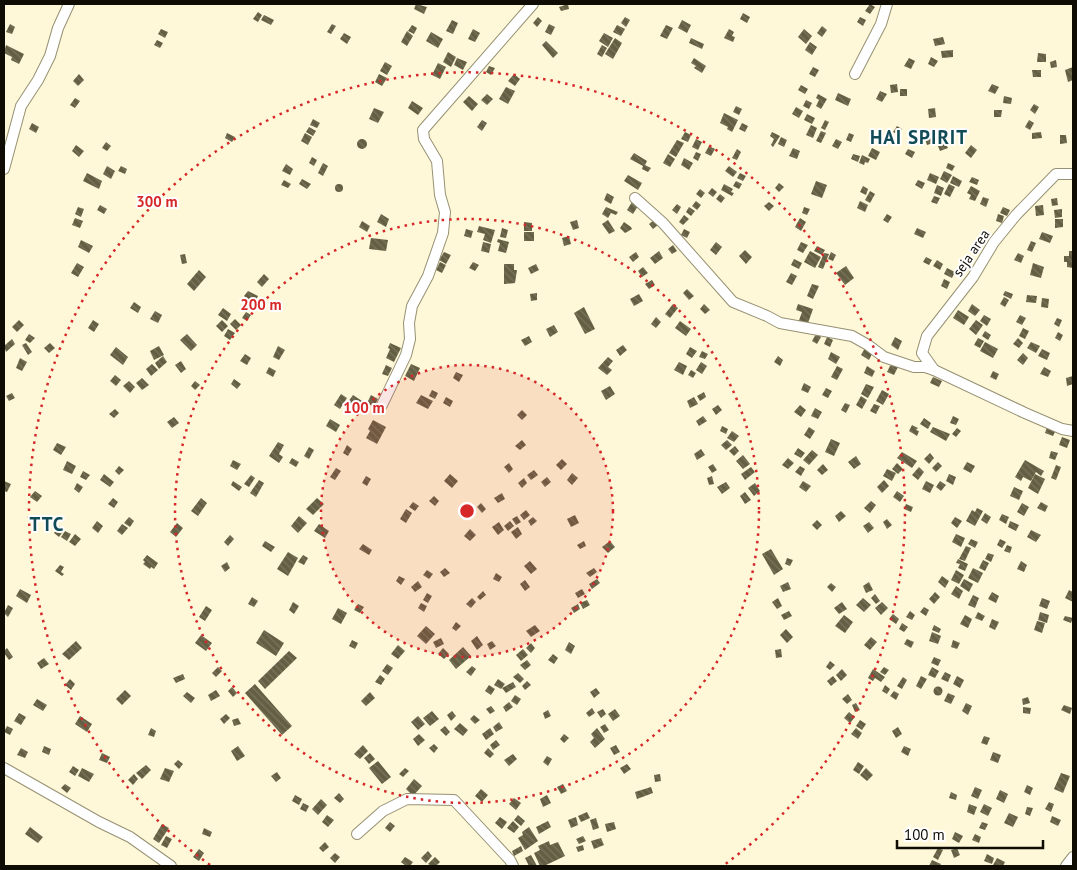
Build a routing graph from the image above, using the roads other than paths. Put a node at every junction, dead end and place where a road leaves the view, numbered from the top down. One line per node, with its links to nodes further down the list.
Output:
1 (69, 4): 5 (street)
2 (533, 4): 9 (street)
3 (887, 4): 4 (street)
4 (855, 74)
5 (4, 169)
6 (1073, 174): 8 (street, seja area)
7 (635, 198): 8 (street)
8 (934, 370): 10 (street)
9 (382, 404)
10 (1073, 432)
11 (4, 768): 14 (street)
12 (357, 834): 15 (street)
13 (1073, 856): 16 (street)
14 (170, 866)
15 (513, 866)
16 (1066, 866)

